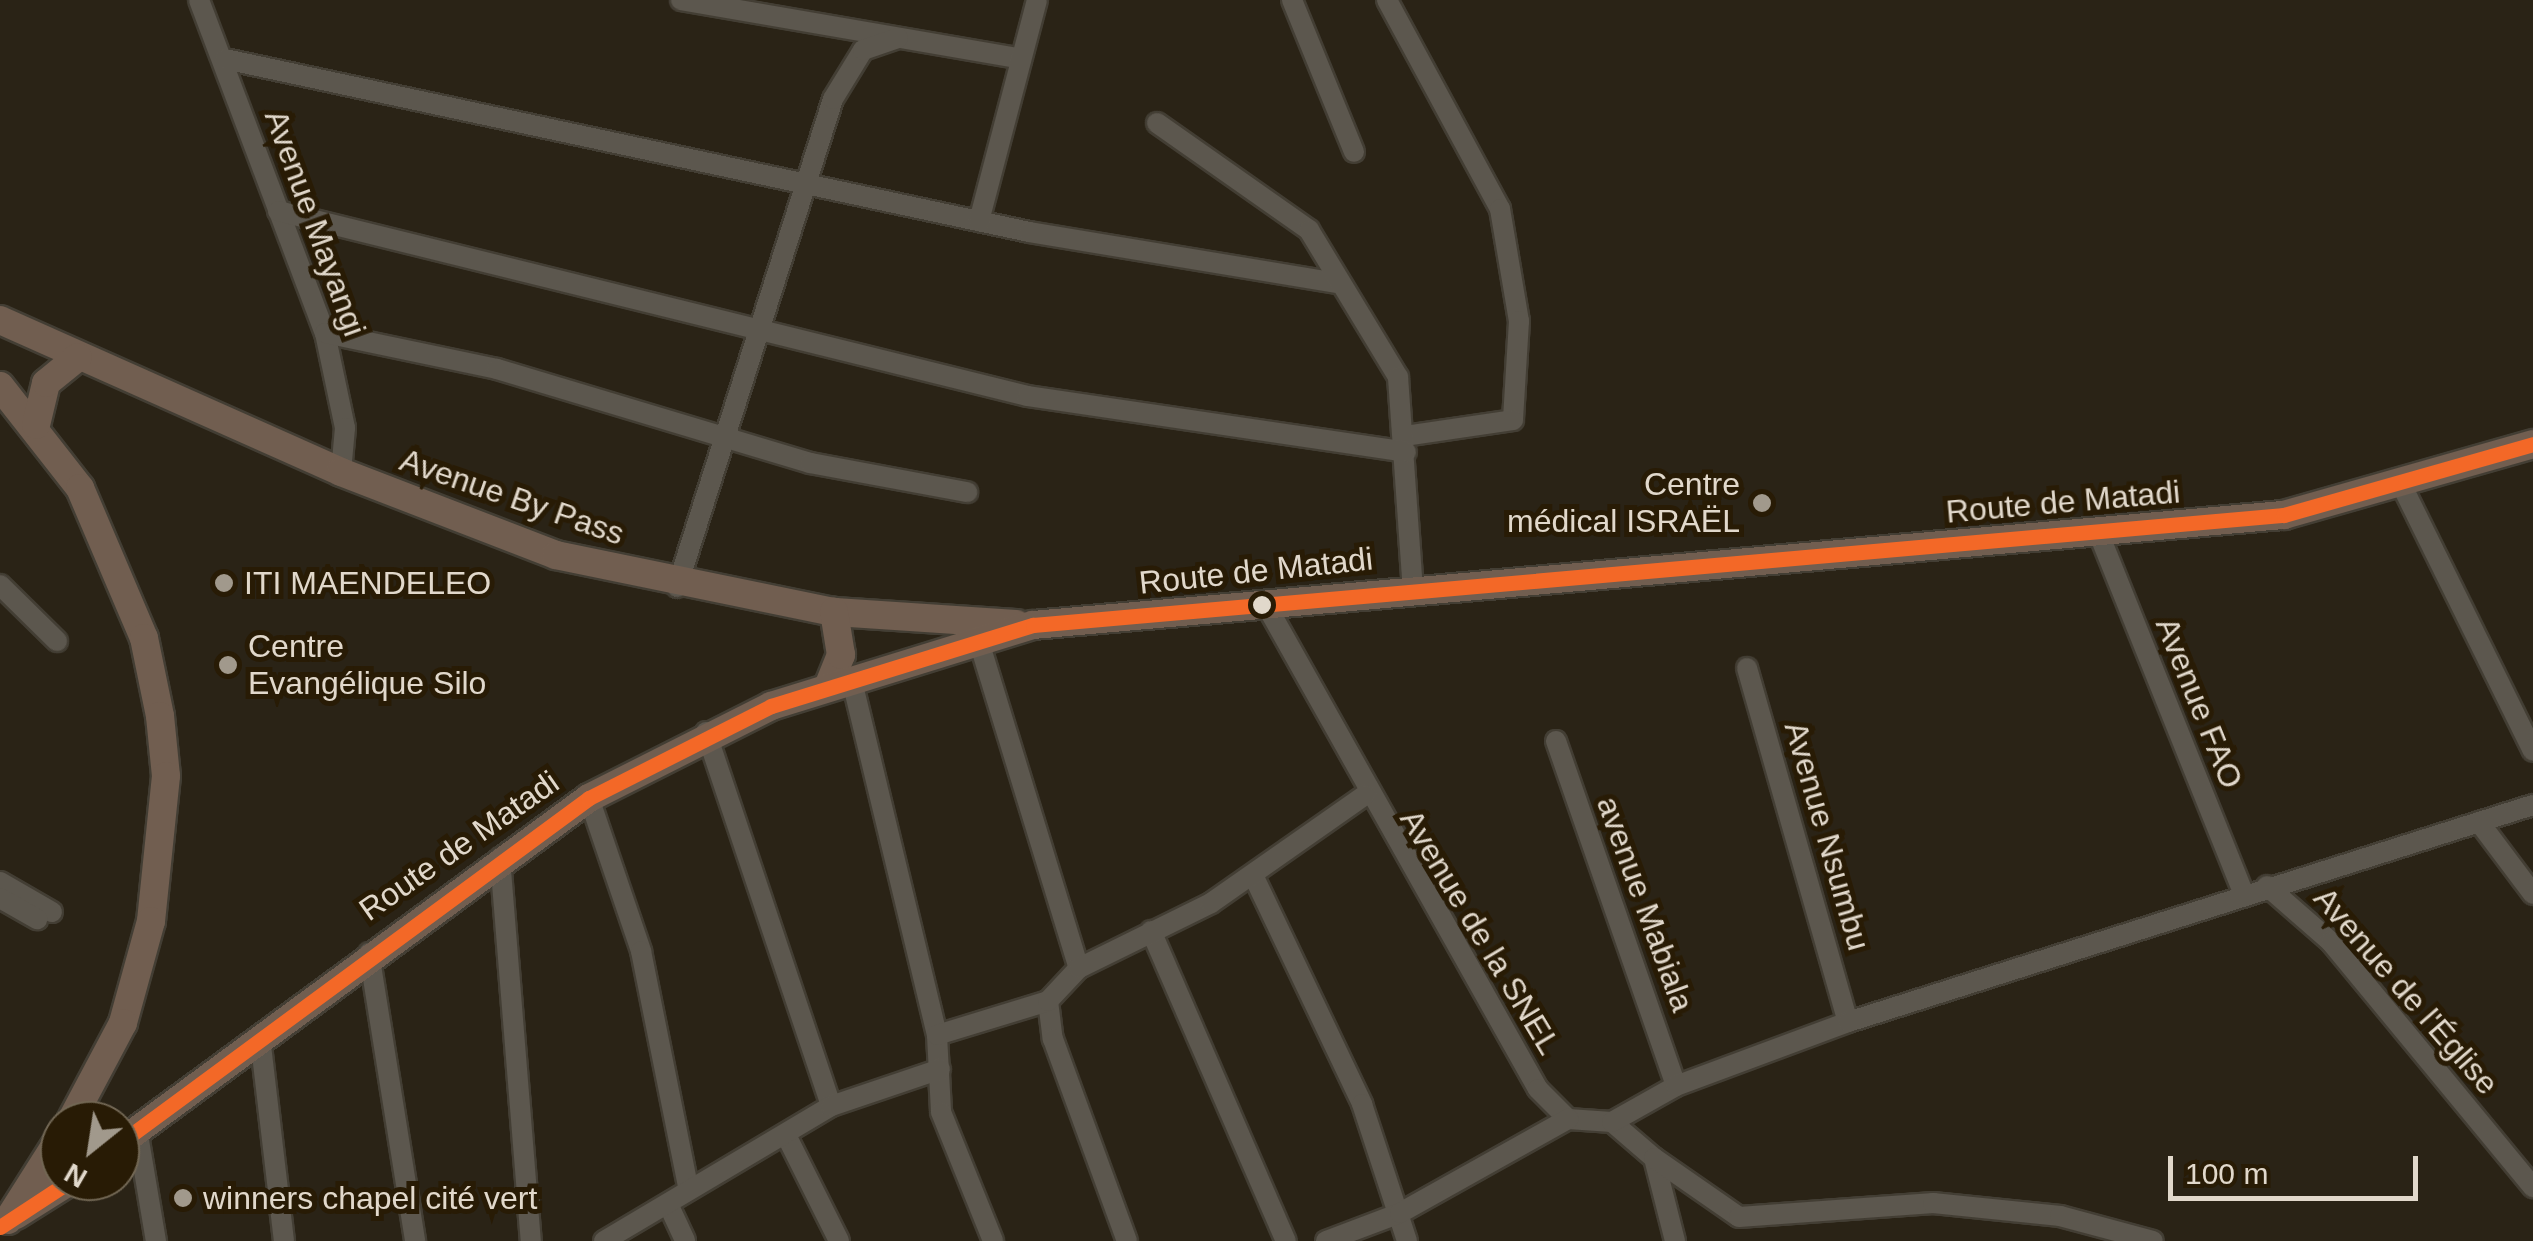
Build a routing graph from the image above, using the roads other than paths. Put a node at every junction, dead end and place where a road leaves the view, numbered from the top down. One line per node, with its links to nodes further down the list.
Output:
1 (200, 0): 7 (street, Avenue Mayangi)
2 (682, 0): 6 (street)
3 (1036, 0): 8 (street)
4 (1292, 0): 10 (street)
5 (1387, 0): 22 (street)
6 (898, 38): 8 (street); 11 (street)
7 (225, 59): 11 (street); 12 (street, Avenue Mayangi)
8 (1021, 59): 13 (street)
9 (1157, 122): 14 (street)
10 (1354, 152)
11 (806, 183): 13 (street); 16 (street)
12 (278, 211): 16 (street); 17 (street, Avenue Mayangi)
13 (979, 221): 14 (street)
14 (1337, 284): 22 (street)
15 (0, 320): 18 (highway, Avenue By Pass)
16 (759, 331): 21 (street); 22 (street)
17 (325, 333): 21 (street); 24 (street, Avenue Mayangi)
18 (78, 357): 20 (highway); 24 (highway, Avenue By Pass)
19 (0, 386): 20 (highway)
20 (36, 424): 61 (highway)
21 (724, 440): 26 (street); 29 (street)
22 (1406, 444): 30 (street)
23 (2533, 444): 25 (highway, Route de Matadi)
24 (341, 472): 29 (highway, Avenue By Pass)
25 (2403, 488): 27 (highway, Route de Matadi); 40 (street)
26 (966, 492)
27 (2099, 534): 30 (highway, Route de Matadi); 49 (street, Avenue FAO)
28 (0, 585): 34 (street)
29 (677, 587): 32 (highway, Avenue By Pass)
30 (1413, 590): 31 (highway, Route de Matadi)
31 (1265, 603): 33 (highway, Route de Matadi); 41 (street, Avenue de la SNEL)
32 (834, 612): 33 (highway, Avenue By Pass); 37 (highway)
33 (1033, 625): 35 (highway, Route de Matadi)
34 (56, 642)
35 (980, 645): 37 (highway, Route de Matadi); 54 (street)
36 (1748, 668): 56 (street, Avenue Nsumbu)
37 (840, 684): 38 (highway, Route de Matadi); 57 (street)
38 (706, 732): 42 (highway, Route de Matadi); 62 (street)
39 (1556, 741): 60 (street, avenue Mabiala)
40 (2533, 751)
41 (1365, 795): 46 (street); 63 (street, Avenue de la SNEL)
42 (589, 798): 45 (highway, Route de Matadi); 70 (street)
43 (2533, 805): 44 (street)
44 (2479, 822): 48 (street); 50 (street)
45 (500, 858): 53 (highway, Route de Matadi); 79 (street)
46 (1253, 875): 52 (street); 74 (street)
47 (0, 882): 51 (street)
48 (2267, 886): 49 (street); 71 (street, Avenue de l'Église)
49 (2243, 894): 56 (street)
50 (2533, 894)
51 (0, 898)
52 (1150, 931): 54 (street); 85 (street)
53 (369, 952): 58 (highway, Route de Matadi); 78 (street)
54 (1079, 968): 55 (street)
55 (1048, 1001): 57 (street); 84 (street)
56 (1848, 1022): 60 (street)
57 (937, 1035): 59 (street)
58 (260, 1037): 65 (highway, Route de Matadi); 77 (street)
59 (940, 1069): 62 (street); 83 (street)
60 (1676, 1086): 64 (street)
61 (80, 1101)
62 (831, 1106): 66 (street)
63 (1568, 1119): 64 (street); 74 (street)
64 (1612, 1122): 67 (street)
65 (140, 1128)
66 (787, 1137): 70 (street); 82 (street)
67 (1654, 1158): 88 (street); 89 (street)
68 (40, 1173): 75 (highway)
69 (140, 1179): 76 (street)
70 (688, 1186): 73 (street)
71 (2533, 1188)
72 (44, 1201): 75 (highway)
73 (669, 1206): 80 (street); 81 (street)
74 (1400, 1213): 86 (street); 87 (street)
75 (8, 1229)
76 (156, 1241)
77 (284, 1241)
78 (415, 1241)
79 (530, 1241)
80 (604, 1241)
81 (685, 1241)
82 (839, 1241)
83 (993, 1241)
84 (1127, 1241)
85 (1286, 1241)
86 (1326, 1241)
87 (1407, 1241)
88 (1675, 1241)
89 (2153, 1241)

